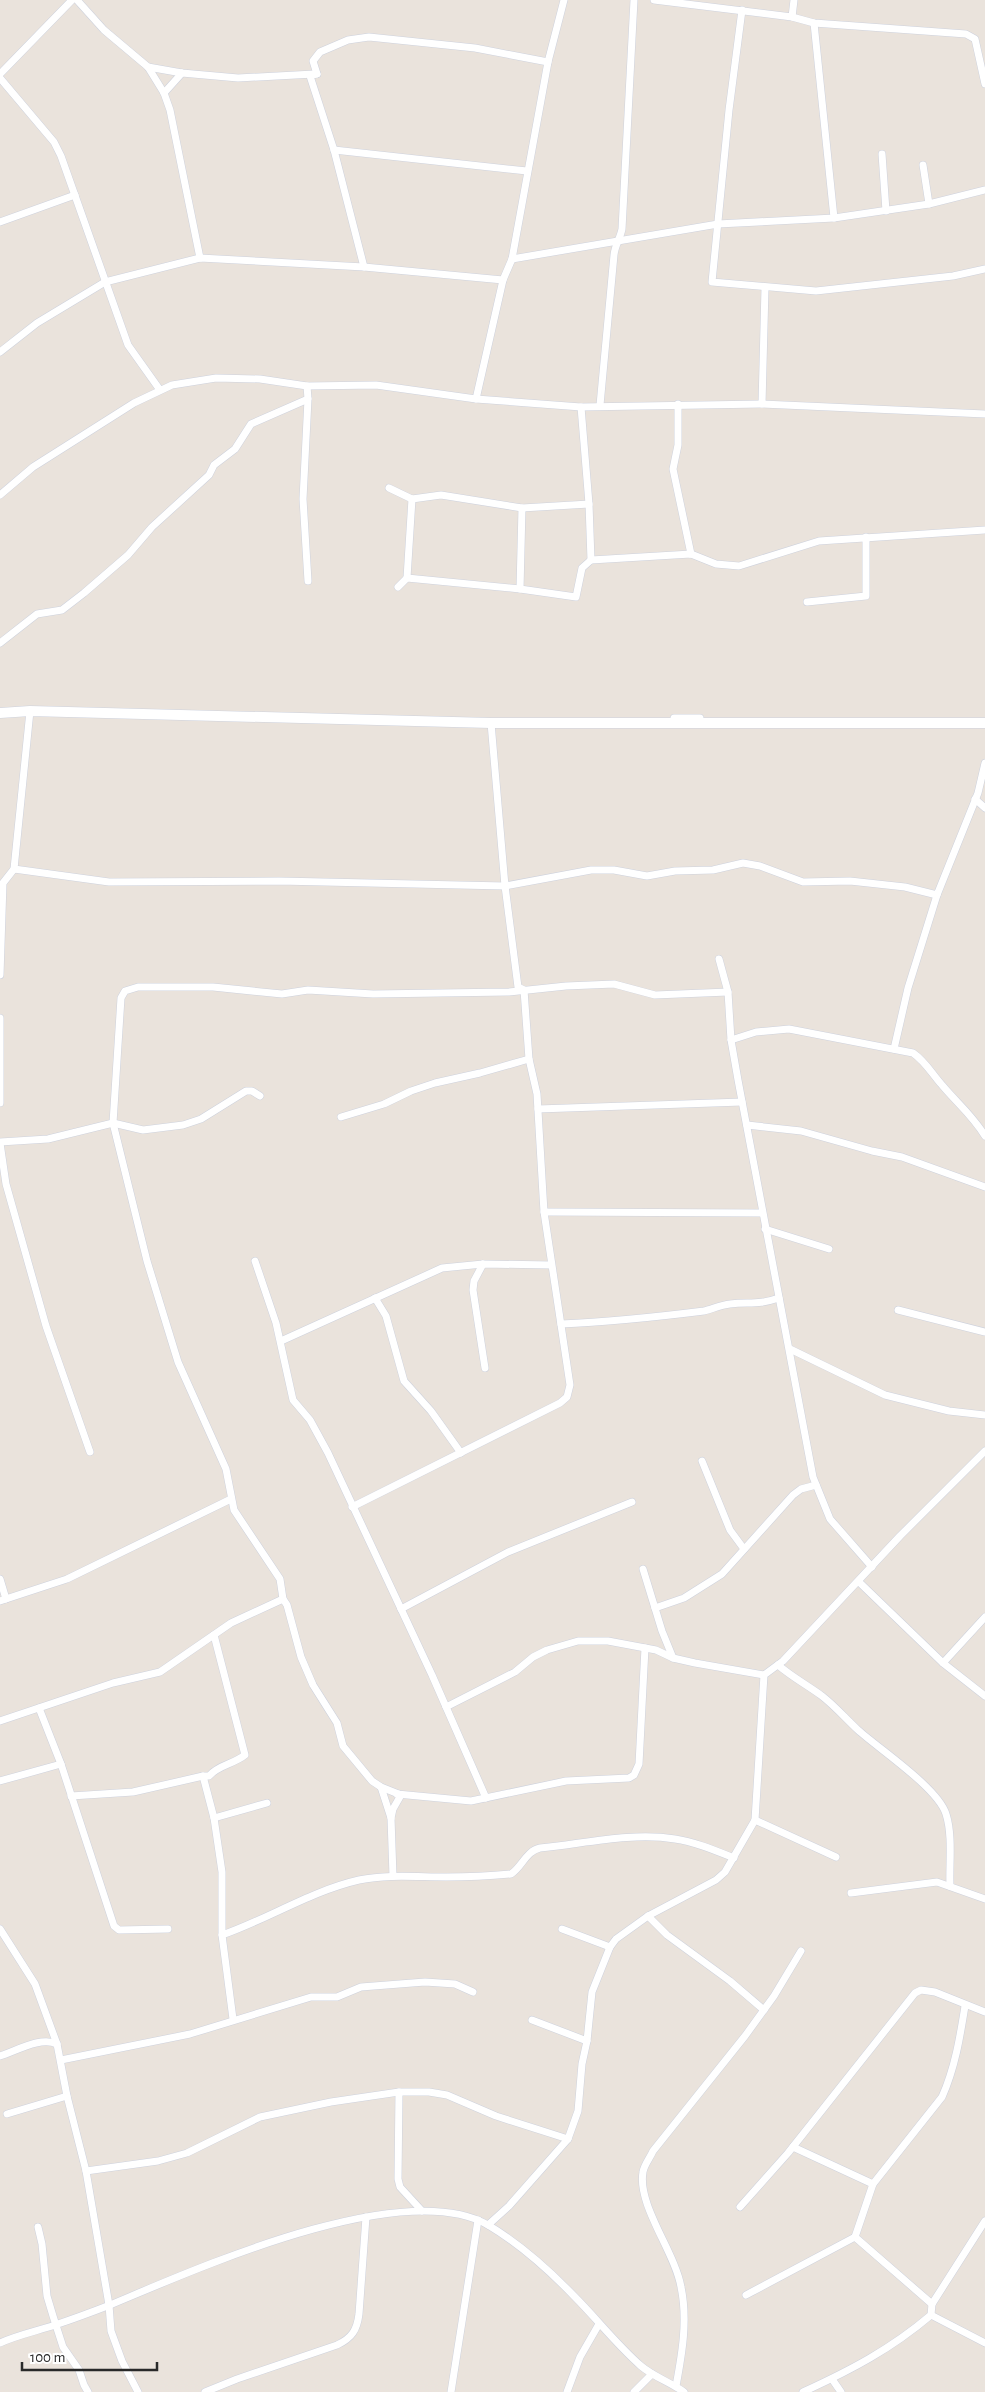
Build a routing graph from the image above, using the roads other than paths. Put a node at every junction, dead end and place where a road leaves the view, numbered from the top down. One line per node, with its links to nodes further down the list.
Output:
1 (72, 0): 14 (street)
2 (77, 0): 12 (street)
3 (564, 0): 11 (street)
4 (634, 0): 32 (street)
5 (654, 0): 7 (street)
6 (794, 0): 9 (street)
7 (677, 2): 8 (street)
8 (742, 10): 9 (street); 31 (street)
9 (792, 17): 10 (street)
10 (814, 23): 17 (street); 29 (street)
11 (548, 62): 15 (street); 24 (street)
12 (148, 67): 13 (street); 20 (street)
13 (182, 73): 15 (street); 20 (street)
14 (0, 74)
15 (317, 74): 21 (street)
16 (0, 78): 18 (street)
17 (985, 84)
18 (8, 88): 19 (street); 26 (street)
19 (0, 91)
20 (164, 93): 33 (street)
21 (334, 150): 24 (street); 35 (street)
22 (882, 154): 28 (street)
23 (923, 165): 27 (street)
24 (527, 171): 34 (street)
25 (985, 190): 27 (street)
26 (75, 195): 30 (street); 38 (street)
27 (929, 204): 28 (street)
28 (886, 210): 29 (street)
29 (834, 218): 31 (street)
30 (0, 222)
31 (718, 224): 32 (street); 39 (street)
32 (616, 242): 34 (street); 47 (street)
33 (200, 258): 35 (street); 38 (street)
34 (512, 260): 37 (street)
35 (364, 267): 37 (street)
36 (985, 269): 39 (street)
37 (504, 280): 44 (street)
38 (105, 282): 40 (street); 42 (street)
39 (765, 288): 46 (street)
40 (0, 352)
41 (306, 386): 42 (street); 43 (street); 44 (street)
42 (160, 390): 51 (street)
43 (308, 399): 60 (street); 64 (street)
44 (476, 399): 48 (street)
45 (678, 404): 46 (street); 47 (street); 57 (street)
46 (762, 404): 49 (street)
47 (600, 405): 48 (street)
48 (581, 407): 53 (street)
49 (985, 414)
50 (389, 488): 52 (street)
51 (0, 495)
52 (412, 499): 54 (street); 59 (street)
53 (590, 504): 54 (street); 58 (street)
54 (522, 508): 62 (street)
55 (985, 530): 56 (street)
56 (866, 537): 57 (street); 63 (street)
57 (691, 554): 58 (street)
58 (591, 560): 62 (street)
59 (407, 578): 61 (street); 62 (street)
60 (308, 581)
61 (398, 587)
62 (520, 589)
63 (807, 602)
64 (0, 643)
65 (30, 711): 66 (street); 68 (street); 73 (street)
66 (0, 713)
67 (674, 718): 69 (street)
68 (491, 723): 69 (street); 75 (street)
69 (985, 723)
70 (985, 763): 71 (street)
71 (975, 799): 72 (street); 76 (street)
72 (985, 808)
73 (14, 869): 74 (street); 75 (street)
74 (1, 883): 78 (street)
75 (505, 886): 76 (street); 79 (street)
76 (937, 894): 83 (street)
77 (719, 959): 80 (street)
78 (0, 975)
79 (524, 990): 80 (street); 84 (street); 90 (street)
80 (728, 992): 82 (street)
81 (0, 1018): 86 (street)
82 (731, 1040): 83 (street); 87 (street)
83 (894, 1049): 91 (street)
84 (529, 1059): 88 (street); 89 (street)
85 (260, 1096): 90 (street)
86 (0, 1098)
87 (742, 1102): 88 (street); 92 (street)
88 (538, 1109): 97 (street)
89 (341, 1117)
90 (113, 1123): 94 (street); 118 (street)
91 (982, 1124): 93 (street)
92 (747, 1125): 96 (street); 98 (street)
93 (985, 1136)
94 (0, 1143): 95 (street)
95 (3, 1185): 114 (street)
96 (985, 1186)
97 (544, 1212): 98 (street); 103 (street)
98 (762, 1213): 99 (street)
99 (765, 1229): 100 (street); 105 (street)
100 (829, 1249)
101 (255, 1262): 109 (street)
102 (483, 1264): 103 (street); 104 (street); 111 (street)
103 (551, 1264): 107 (street)
104 (375, 1298): 109 (street); 115 (street)
105 (779, 1298): 107 (street); 110 (street)
106 (898, 1310): 108 (street)
107 (561, 1324): 115 (street)
108 (985, 1332)
109 (281, 1341): 120 (street)
110 (790, 1349): 112 (street); 117 (street)
111 (485, 1368)
112 (985, 1415)
113 (985, 1451): 122 (street)
114 (90, 1452)
115 (461, 1452): 120 (street)
116 (702, 1461): 121 (street)
117 (816, 1484): 121 (street); 122 (street)
118 (231, 1499): 126 (street); 127 (street)
119 (632, 1502): 129 (street)
120 (352, 1507): 129 (street)
121 (744, 1549): 128 (street)
122 (872, 1567): 125 (street)
123 (643, 1569): 128 (street)
124 (0, 1579): 127 (street)
125 (859, 1582): 134 (street); 135 (street)
126 (283, 1599): 131 (street); 144 (street)
127 (3, 1600)
128 (655, 1608): 133 (street)
129 (401, 1609): 138 (street)
130 (985, 1617): 134 (street)
131 (214, 1635): 139 (street); 142 (street)
132 (645, 1648): 133 (street); 138 (street); 147 (street)
133 (673, 1658): 136 (street)
134 (943, 1663): 137 (street)
135 (778, 1665): 136 (street); 155 (street)
136 (764, 1675): 151 (street)
137 (985, 1696)
138 (446, 1707): 147 (street)
139 (39, 1708): 140 (street); 141 (street)
140 (0, 1721)
141 (61, 1764): 143 (street); 146 (street)
142 (203, 1776): 146 (street); 149 (street)
143 (0, 1781)
144 (381, 1787): 145 (street); 150 (street)
145 (401, 1795): 147 (street); 150 (street)
146 (71, 1796): 159 (street)
147 (486, 1798)
148 (267, 1803): 149 (street)
149 (214, 1818): 162 (street)
150 (391, 1818): 154 (street)
151 (755, 1820): 152 (street); 153 (street)
152 (836, 1857)
153 (734, 1858): 154 (street); 158 (street)
154 (393, 1876): 162 (street)
155 (950, 1886): 156 (street); 157 (street)
156 (851, 1894)
157 (985, 1899)
158 (648, 1916): 163 (street); 167 (street)
159 (168, 1929)
160 (562, 1929): 163 (street)
161 (1, 1932): 172 (street)
162 (222, 1936): 169 (street)
163 (610, 1947): 171 (street)
164 (801, 1951): 167 (street)
165 (473, 1992): 169 (street)
166 (965, 2006): 168 (street); 179 (street); 181 (street)
167 (764, 2010): 200 (street)
168 (985, 2012)
169 (233, 2019): 174 (street)
170 (532, 2020): 171 (street)
171 (587, 2041): 178 (street)
172 (57, 2044): 173 (street); 174 (street)
173 (0, 2056)
174 (61, 2060): 176 (street)
175 (399, 2092): 178 (street); 180 (street); 183 (street)
176 (67, 2096): 177 (street); 180 (street)
177 (7, 2114)
178 (568, 2139): 187 (street)
179 (793, 2147): 181 (street); 182 (street)
180 (86, 2171): 192 (street)
181 (873, 2184): 189 (street)
182 (740, 2207)
183 (422, 2211): 184 (street); 185 (street)
184 (366, 2217): 192 (street); 203 (street)
185 (478, 2220): 187 (street); 204 (street)
186 (985, 2221): 191 (street)
187 (488, 2225): 195 (street)
188 (38, 2227): 194 (street)
189 (855, 2237): 190 (street); 191 (street)
190 (746, 2295)
191 (932, 2304): 193 (street)
192 (109, 2305): 194 (street); 202 (street)
193 (931, 2315): 197 (street); 199 (street)
194 (56, 2324): 196 (street); 201 (street)
195 (599, 2324): 198 (street); 205 (street)
196 (0, 2343)
197 (985, 2343)
198 (652, 2374): 200 (street); 206 (street)
199 (832, 2379): 208 (street); 209 (street)
200 (676, 2386): 207 (street)
201 (88, 2392)
202 (138, 2392)
203 (205, 2392)
204 (451, 2392)
205 (567, 2392)
206 (634, 2392)
207 (684, 2392)
208 (803, 2392)
209 (841, 2392)

